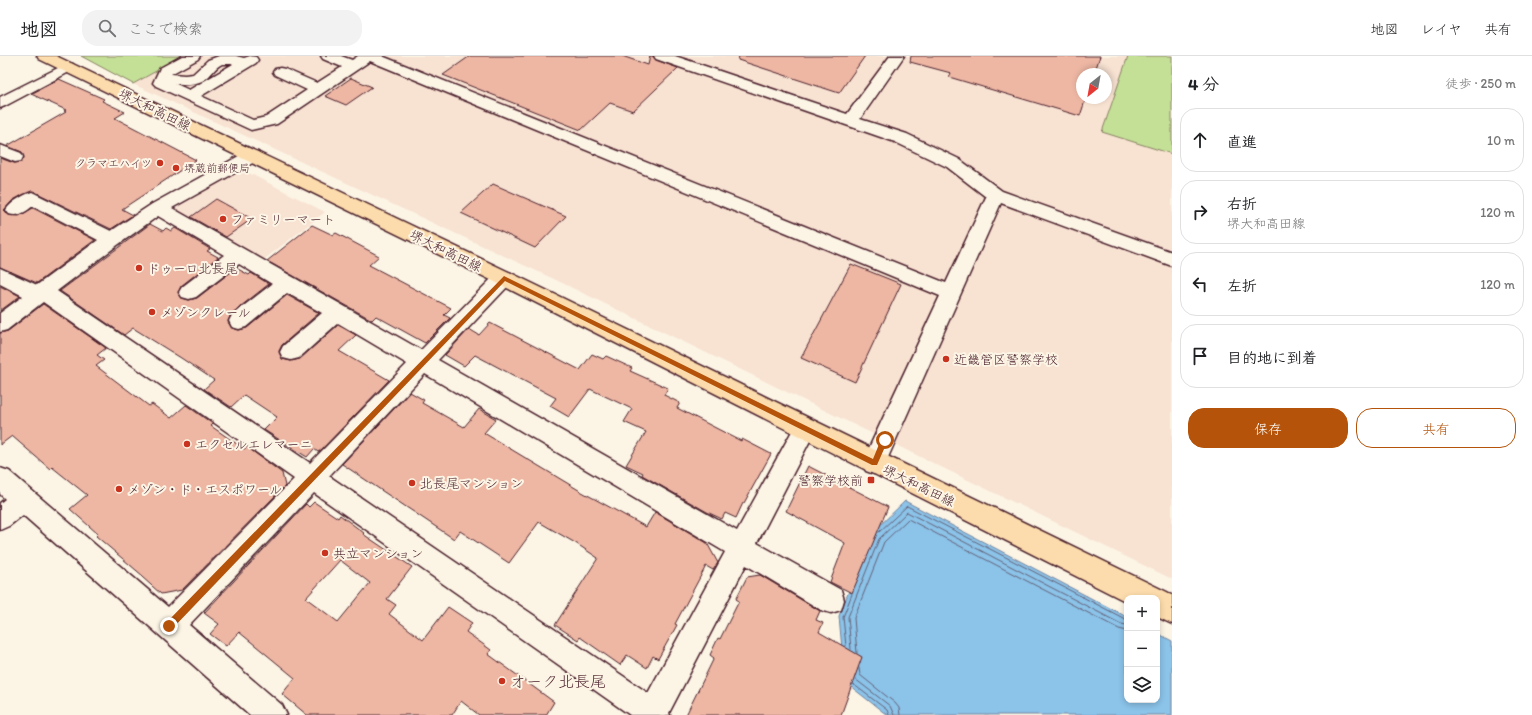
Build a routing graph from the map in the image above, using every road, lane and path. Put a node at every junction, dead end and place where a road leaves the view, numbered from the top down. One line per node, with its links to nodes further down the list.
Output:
1 (44, 56): 9 (main road, 堺大和高田線)
2 (193, 56): 11 (street)
3 (328, 56): 8 (street)
4 (368, 56): 8 (street); 27 (street)
5 (661, 56): 15 (street)
6 (897, 56): 15 (street)
7 (250, 60): 11 (street); 13 (street)
8 (353, 66): 12 (street)
9 (68, 67): 14 (street); 16 (main road, 堺大和高田線)
10 (280, 72): 12 (street)
11 (163, 77): 13 (street)
12 (318, 90): 13 (street)
13 (190, 96)
14 (0, 103)
15 (850, 121): 17 (street)
16 (252, 156): 18 (street); 24 (main road, 堺大和高田線)
17 (996, 195): 22 (street); 27 (street)
18 (158, 208): 20 (street); 21 (street)
19 (15, 210): 20 (street)
20 (112, 239): 28 (street)
21 (238, 255): 25 (street); 26 (street)
22 (1172, 259)
23 (0, 275): 28 (street)
24 (504, 278): 33 (street); 34 (main road, 堺大和高田線)
25 (286, 283): 29 (street); 30 (street)
26 (190, 292)
27 (952, 293): 35 (street)
28 (40, 294): 31 (street); 36 (street)
29 (337, 312): 32 (street); 33 (street)
30 (239, 321)
31 (0, 324)
32 (291, 352)
33 (423, 362): 36 (street); 40 (street)
34 (805, 429): 35 (main road, 堺大和高田線); 40 (street)
35 (874, 463): 41 (main road, 堺大和高田線)
36 (312, 478): 45 (street); 47 (street)
37 (0, 479): 38 (street)
38 (23, 499): 39 (street); 45 (street)
39 (0, 518)
40 (742, 547): 42 (street); 47 (street)
41 (1142, 595)
42 (831, 600)
43 (1160, 604): 44 (main road)
44 (1172, 610)
45 (169, 626): 46 (street)
46 (272, 715)
47 (653, 715)

